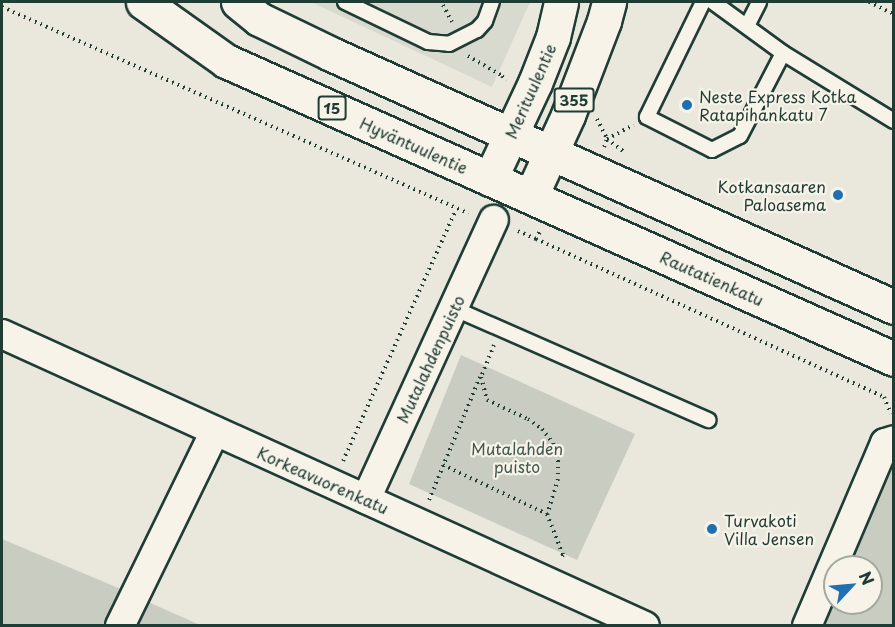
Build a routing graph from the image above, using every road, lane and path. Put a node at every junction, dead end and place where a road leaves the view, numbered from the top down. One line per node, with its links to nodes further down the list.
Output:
1 (143, 2): 20 (main road, Hyväntuulentie / 15)
2 (238, 2): 17 (main road)
3 (345, 2): 4 (lane)
4 (492, 2)
5 (561, 2): 17 (main road, Merituulentie / 355)
6 (609, 2): 19 (main road, 355)
7 (703, 2): 15 (lane)
8 (713, 2): 13 (lane)
9 (759, 2): 13 (lane)
10 (869, 2): 12 (path)
11 (2, 7): 22 (path)
12 (894, 14)
13 (747, 26): 14 (lane)
14 (783, 53): 15 (lane); 16 (lane)
15 (646, 117): 18 (path)
16 (894, 121)
17 (511, 135): 19 (main road); 20 (main road, Merituulentie / 355)
18 (607, 139)
19 (551, 153): 21 (main road, 355); 25 (main road)
20 (490, 179): 21 (main road, Hyväntuulentie / 15)
21 (531, 196): 29 (main road, Rautatienkatu / 15)
22 (456, 210): 23 (path); 36 (path)
23 (494, 220): 26 (street, Mutalahdenpuisto)
24 (536, 239): 32 (path)
25 (894, 307)
26 (453, 308): 27 (lane); 37 (street, Mutalahdenpuisto)
27 (501, 330): 30 (path); 31 (lane)
28 (2, 334): 33 (street, Korkeavuorenkatu)
29 (894, 359)
30 (485, 365): 35 (path); 39 (path)
31 (708, 420)
32 (894, 420)
33 (215, 431): 37 (street, Korkeavuorenkatu); 41 (street)
34 (894, 440): 43 (street)
35 (443, 465): 38 (path); 39 (path)
36 (341, 466)
37 (366, 499): 42 (street, Korkeavuorenkatu)
38 (427, 504)
39 (547, 514): 40 (path)
40 (559, 562)
41 (120, 626)
42 (645, 626)
43 (807, 626)

